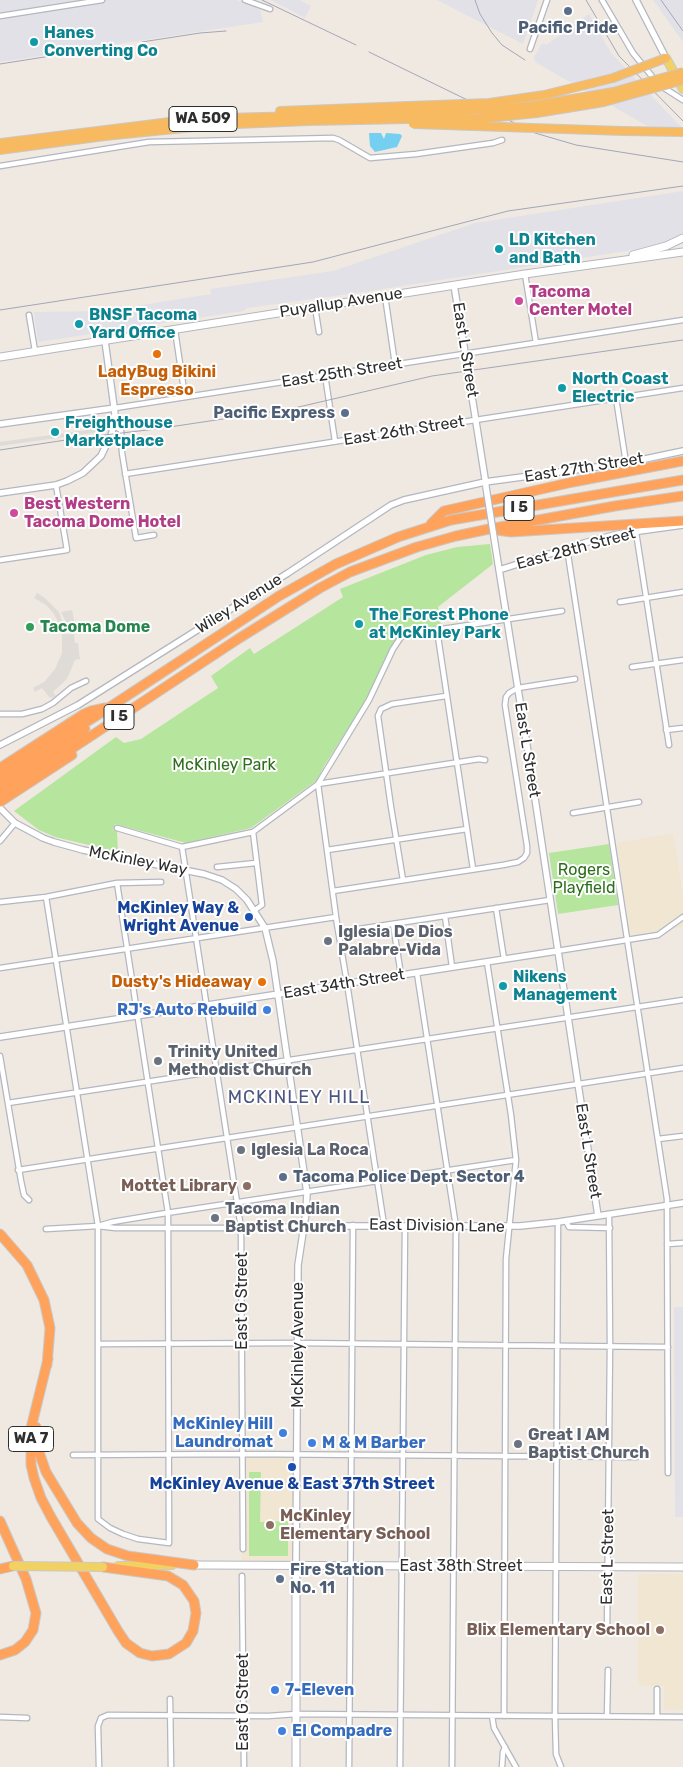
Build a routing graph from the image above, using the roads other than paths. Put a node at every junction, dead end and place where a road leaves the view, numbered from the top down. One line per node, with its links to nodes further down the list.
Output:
1 (102, 0): 7 (street)
2 (245, 0): 6 (street)
3 (547, 0): 8 (street)
4 (602, 0): 13 (street)
5 (636, 0): 9 (street)
6 (270, 9)
7 (0, 16)
8 (530, 49)
9 (665, 56): 12 (main road, bridge); 14 (highway, bridge)
10 (683, 72): 14 (highway, bridge)
11 (683, 80): 14 (highway, bridge)
12 (683, 89)
13 (683, 100)
14 (408, 116): 15 (highway, bridge); 17 (highway, WA 509); 18 (highway, WA 509)
15 (683, 132)
16 (502, 140): 19 (street)
17 (0, 143)
18 (0, 150)
19 (0, 166)
20 (683, 238): 22 (main road)
21 (683, 252): 22 (main road, Puyallup Avenue)
22 (616, 261): 23 (main road, Puyallup Avenue)
23 (525, 274): 24 (main road, Puyallup Avenue); 32 (street)
24 (454, 285): 25 (main road, Puyallup Avenue); 41 (street, East L Street, bridge)
25 (385, 296): 26 (main road, Puyallup Avenue); 35 (street)
26 (315, 307): 29 (main road, Puyallup Avenue); 30 (street)
27 (30, 316): 33 (street)
28 (683, 320): 32 (street, East 25th Street)
29 (175, 330): 31 (main road, Puyallup Avenue); 38 (street)
30 (319, 332)
31 (105, 341): 33 (main road, Puyallup Avenue); 40 (street)
32 (536, 343): 35 (street, East 25th Street)
33 (34, 351): 34 (main road, Puyallup Avenue)
34 (0, 357)
35 (396, 364): 36 (street, East 25th Street)
36 (325, 375): 38 (street, East 25th Street); 44 (street)
37 (683, 388): 39 (street, East 26th Street)
38 (185, 397): 40 (street, East 25th Street)
39 (616, 398): 41 (street, East 26th Street); 47 (street)
40 (114, 408): 42 (street, East 25th Street); 43 (street)
41 (476, 420): 44 (street, East 26th Street); 51 (street, East L Street)
42 (0, 424)
43 (114, 426): 48 (street); 50 (street)
44 (336, 441): 48 (street, East 26th Street)
45 (683, 451): 47 (street, East 27th Street)
46 (683, 461): 56 (highway)
47 (626, 463): 51 (street, East 27th Street)
48 (125, 474): 59 (street)
49 (683, 480): 56 (highway, I 5)
50 (56, 485): 52 (street); 61 (street)
51 (485, 485): 62 (street, East L Street, bridge); 82 (street, Wiley Avenue)
52 (0, 493)
53 (682, 497): 57 (highway, I 5)
54 (683, 521): 57 (highway)
55 (683, 525): 58 (street, East 28th Street)
56 (429, 526): 76 (highway, I 5)
57 (489, 529): 90 (highway, I 5)
58 (636, 532): 60 (street, East 28th Street); 64 (street)
59 (154, 536)
60 (567, 548): 62 (street, East 28th Street); 92 (street)
61 (0, 560)
62 (498, 567): 67 (street, East L Street)
63 (683, 592): 64 (street)
64 (646, 598): 65 (street); 70 (street)
65 (620, 602)
66 (562, 611): 67 (street)
67 (506, 619): 68 (street); 74 (street, East L Street)
68 (436, 630): 75 (street); 88 (street)
69 (683, 660): 70 (street)
70 (656, 664): 71 (street); 80 (street)
71 (632, 667)
72 (575, 679): 74 (street)
73 (86, 681): 77 (street)
74 (518, 688): 105 (street); 112 (street, East L Street)
75 (446, 696): 84 (street); 86 (street)
76 (110, 707): 78 (highway, I 5); 85 (highway)
77 (0, 714)
78 (92, 719): 87 (highway, I 5); 89 (highway, I 5)
79 (683, 728): 80 (street)
80 (666, 730): 81 (street)
81 (668, 745)
82 (0, 746)
83 (485, 760): 84 (street)
84 (456, 763): 86 (street); 97 (street)
85 (0, 768)
86 (386, 773): 88 (street); 99 (street)
87 (0, 777)
88 (318, 784): 98 (street); 102 (street)
89 (0, 787)
90 (2, 798): 93 (highway)
91 (639, 802): 92 (street)
92 (607, 807): 94 (street); 123 (street)
93 (0, 808): 95 (street, McKinley Way)
94 (573, 813)
95 (13, 821): 100 (street); 106 (street, McKinley Way)
96 (117, 828): 101 (street)
97 (467, 829): 99 (street); 105 (street)
98 (253, 832): 101 (street); 103 (street)
99 (396, 840): 102 (street); 107 (street)
100 (0, 841)
101 (182, 847): 106 (street, East G Street)
102 (327, 850): 110 (street)
103 (256, 863): 104 (street); 115 (street)
104 (217, 867)
105 (474, 869): 107 (street)
106 (186, 870): 115 (street, McKinley Way); 122 (street, East G Street)
107 (403, 880): 110 (street)
108 (160, 882): 109 (street)
109 (117, 883): 111 (street); 124 (street)
110 (333, 890): 117 (street)
111 (46, 897): 113 (street); 126 (street)
112 (550, 900): 114 (street); 125 (street, East L Street)
113 (0, 902)
114 (496, 908): 116 (street); 127 (street)
115 (255, 910): 120 (street, McKinley Way)
116 (444, 916): 119 (street); 130 (street)
117 (336, 917): 120 (street); 121 (street)
118 (683, 917): 123 (street, East 34th Street)
119 (393, 924): 121 (street); 132 (street)
120 (265, 928): 122 (street); 134 (street, McKinley Avenue)
121 (339, 932): 133 (street)
122 (196, 938): 124 (street); 136 (street, East G Street)
123 (627, 940): 125 (street, East 34th Street); 137 (street)
124 (127, 949): 126 (street); 138 (street)
125 (557, 951): 127 (street, East 34th Street); 139 (street, East L Street)
126 (57, 960): 129 (street); 140 (street)
127 (504, 960): 128 (street, East 34th Street)
128 (487, 962): 130 (street, East 34th Street); 141 (street)
129 (0, 968)
130 (452, 968): 131 (street, East 34th Street)
131 (417, 973): 132 (street, East 34th Street); 143 (street)
132 (401, 975): 133 (street, East 34th Street)
133 (347, 983): 134 (street, East 34th Street); 144 (street)
134 (277, 994): 136 (street, East 34th Street); 146 (street, McKinley Avenue)
135 (683, 1000): 137 (street)
136 (207, 1005): 138 (street, East 34th Street); 148 (street, East G Street)
137 (637, 1006): 139 (street); 149 (street)
138 (137, 1016): 140 (street, East 34th Street); 150 (street)
139 (568, 1017): 141 (street); 151 (street, East L Street)
140 (67, 1026): 142 (street, East 34th Street); 152 (street)
141 (497, 1028): 143 (street); 153 (street)
142 (0, 1037)
143 (428, 1039): 144 (street); 155 (street)
144 (357, 1050): 146 (street); 156 (street)
145 (0, 1056): 154 (street)
146 (287, 1060): 148 (street); 157 (street, McKinley Avenue)
147 (683, 1068): 149 (street)
148 (218, 1071): 150 (street); 159 (street, East G Street)
149 (647, 1073): 151 (street); 160 (street)
150 (147, 1082): 152 (street); 161 (street)
151 (578, 1084): 153 (street); 174 (street, East L Street)
152 (77, 1093): 154 (street); 162 (street)
153 (508, 1094): 155 (street); 163 (street)
154 (8, 1103): 164 (street)
155 (438, 1105): 156 (street); 165 (street)
156 (368, 1116): 157 (street); 166 (street)
157 (298, 1127): 159 (street); 167 (street, McKinley Avenue)
158 (683, 1136): 160 (street)
159 (228, 1138): 161 (street); 169 (street, East G Street)
160 (658, 1139): 171 (street)
161 (158, 1148): 162 (street); 172 (street)
162 (88, 1159): 164 (street); 178 (street)
163 (516, 1160): 165 (street); 183 (street)
164 (18, 1170): 168 (street)
165 (448, 1171): 166 (street); 182 (street)
166 (377, 1182): 167 (street); 180 (street)
167 (307, 1193): 169 (street); 179 (street, McKinley Avenue)
168 (29, 1200)
169 (238, 1203): 172 (street); 185 (street, East G Street)
170 (683, 1203): 171 (street, East Division Lane)
171 (667, 1206): 173 (street, East Division Lane); 190 (street)
172 (168, 1213): 178 (street); 184 (street)
173 (609, 1214): 174 (street, East Division Lane); 186 (street, East L Street)
174 (598, 1216): 175 (street, East Division Lane)
175 (566, 1221): 176 (street, East Division Lane); 186 (street)
176 (558, 1222): 183 (street, East Division Lane); 199 (street)
177 (353, 1225): 179 (street, East Division Lane); 180 (street, East Division Lane); 195 (street)
178 (98, 1226): 184 (street, East Division Lane); 187 (street, East Division Lane); 194 (street)
179 (304, 1226): 185 (street, East Division Lane); 193 (street, McKinley Avenue)
180 (384, 1226): 181 (street, East Division Lane)
181 (405, 1226): 182 (street, East Division Lane); 196 (street)
182 (456, 1227): 183 (street, East Division Lane); 197 (street)
183 (508, 1227): 198 (street)
184 (169, 1228): 185 (street, East Division Lane); 191 (street)
185 (241, 1228): 192 (street, East G Street)
186 (610, 1228): 200 (street, East L Street)
187 (46, 1229)
188 (0, 1234): 202 (highway, WA 7)
189 (683, 1243): 190 (street)
190 (667, 1244): 201 (street)
191 (170, 1343): 192 (street); 194 (street); 206 (street)
192 (242, 1343): 193 (street); 204 (street, East G Street)
193 (298, 1343): 195 (street); 207 (street, McKinley Avenue)
194 (98, 1344): 203 (street)
195 (352, 1344): 196 (street); 208 (street)
196 (404, 1344): 197 (street); 209 (street)
197 (455, 1344): 198 (street); 210 (street)
198 (507, 1345): 199 (street); 211 (street)
199 (558, 1345): 200 (street); 212 (street)
200 (610, 1345): 201 (street); 213 (street, East L Street)
201 (668, 1347): 215 (street)
202 (48, 1359): 218 (highway); 222 (highway, WA 7)
203 (99, 1454): 205 (street); 206 (street); 206 (street)
204 (242, 1454): 206 (street); 207 (street); 217 (street, East G Street)
205 (73, 1455)
206 (170, 1455)
207 (297, 1455): 208 (street); 219 (street, McKinley Avenue)
208 (351, 1455): 209 (street); 220 (street)
209 (403, 1456): 210 (street); 223 (street)
210 (454, 1456): 211 (street); 224 (street)
211 (506, 1456): 212 (street); 225 (street)
212 (556, 1456): 213 (street); 226 (street)
213 (609, 1457): 214 (street); 227 (street, East L Street)
214 (637, 1457)
215 (668, 1472)
216 (0, 1521): 232 (highway)
217 (242, 1549)
218 (194, 1565): 219 (main road, East 38th Street); 222 (main road, East 38th Street)
219 (296, 1565): 220 (main road, East 38th Street); 236 (main road, McKinley Avenue)
220 (351, 1565): 223 (main road, East 38th Street); 237 (street)
221 (13, 1566): 222 (main road, East 38th Street, bridge); 229 (highway)
222 (103, 1566)
223 (402, 1566): 224 (main road, East 38th Street); 238 (street)
224 (454, 1566): 225 (main road, East 38th Street); 239 (street)
225 (506, 1566): 226 (main road, East 38th Street); 243 (street)
226 (557, 1566): 227 (main road, East 38th Street); 244 (street)
227 (608, 1567): 228 (main road, East 38th Street); 231 (street, East L Street)
228 (683, 1567)
229 (0, 1568)
230 (242, 1576): 241 (street, East G Street)
231 (607, 1630)
232 (0, 1655)
233 (608, 1670): 245 (street)
234 (657, 1689): 246 (street)
235 (170, 1699): 240 (street)
236 (296, 1714): 237 (street); 241 (street); 254 (main road, McKinley Avenue)
237 (349, 1715): 238 (street); 255 (street)
238 (400, 1715): 239 (street); 256 (street)
239 (452, 1715): 242 (street); 257 (street)
240 (170, 1716): 241 (street); 251 (street); 252 (street)
241 (244, 1716): 253 (street, East G Street)
242 (492, 1716): 243 (street); 250 (street)
243 (504, 1716): 244 (street)
244 (555, 1716): 245 (street); 260 (street)
245 (607, 1716): 246 (street)
246 (657, 1717): 247 (street)
247 (683, 1717)
248 (0, 1718): 249 (street)
249 (27, 1718)
250 (505, 1747): 258 (street); 259 (street)
251 (99, 1767)
252 (171, 1767)
253 (244, 1767)
254 (296, 1767)
255 (349, 1767)
256 (400, 1767)
257 (452, 1767)
258 (502, 1767)
259 (516, 1767)
260 (560, 1767)

